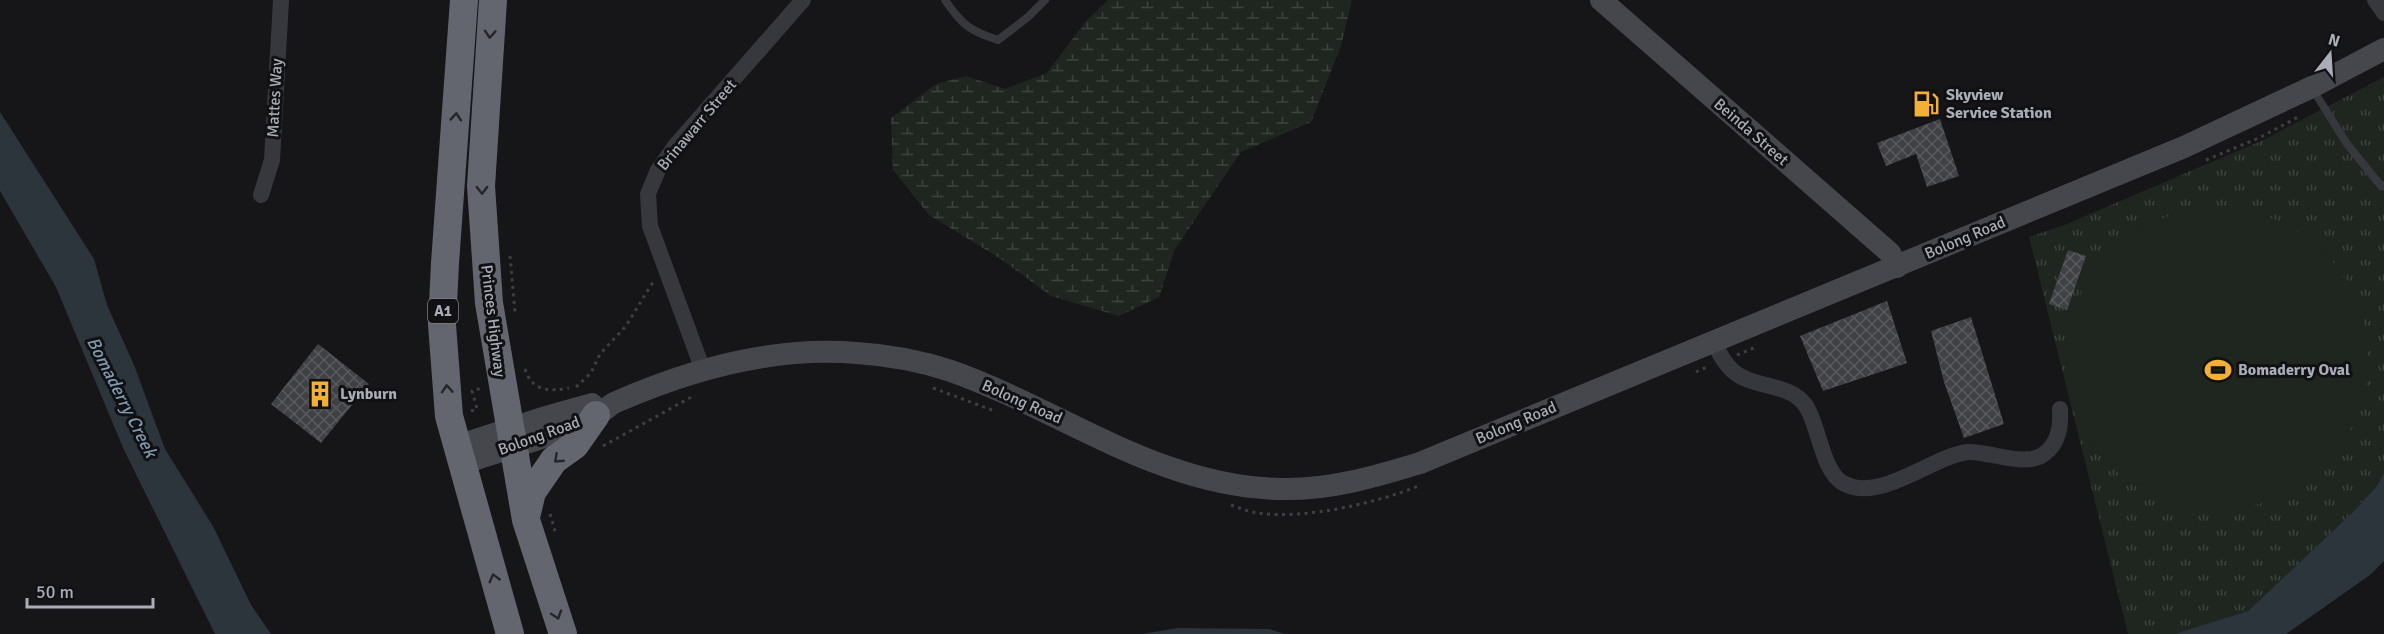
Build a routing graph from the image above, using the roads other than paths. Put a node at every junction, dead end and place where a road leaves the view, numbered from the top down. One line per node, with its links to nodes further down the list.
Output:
1 (281, 0): 13 (street, Mattes Way)
2 (464, 0): 20 (highway, A1, one-way to 2)
3 (493, 0): 19 (highway, Princes Highway, one-way to 19)
4 (803, 0): 16 (street, Brinawarr Street)
5 (945, 0): 6 (lane)
6 (1045, 0)
7 (1601, 0): 14 (main road, Beinda Street)
8 (2375, 0): 9 (street)
9 (2384, 13)
10 (2384, 49): 11 (main road, Bolong Road)
11 (2316, 96): 12 (lane); 14 (main road, Bolong Road)
12 (2384, 185)
13 (261, 195)
14 (1897, 267): 15 (main road, Bolong Road)
15 (1719, 350): 16 (main road, Bolong Road); 18 (street)
16 (704, 370): 17 (main road, Bolong Road)
17 (605, 409): 19 (main road, Bolong Road); 21 (highway, one-way to 21)
18 (2060, 409)
19 (512, 438): 20 (main road, Bolong Road); 21 (highway, Princes Highway)
20 (460, 455): 22 (highway, A1, one-way to 20)
21 (538, 515): 23 (highway, Princes Highway, one-way to 23)
22 (510, 634)
23 (563, 634)

